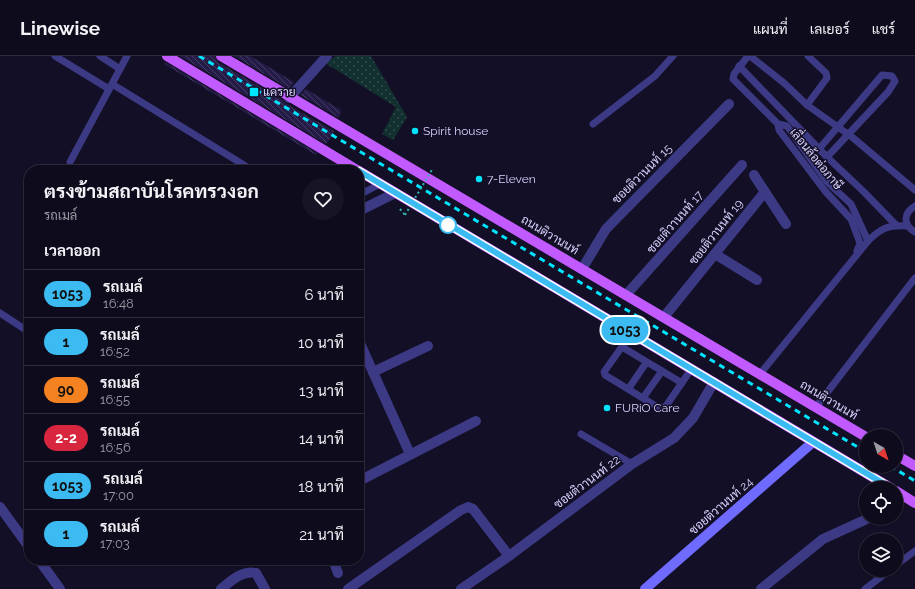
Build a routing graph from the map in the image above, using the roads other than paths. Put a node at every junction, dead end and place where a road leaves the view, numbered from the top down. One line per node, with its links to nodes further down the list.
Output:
1 (55, 56): 11 (lane)
2 (100, 56): 10 (lane)
3 (127, 56): 10 (lane)
4 (167, 56): 23 (main road)
5 (221, 56): 12 (main road, ถนนติวานนท์)
6 (327, 56): 12 (street)
7 (673, 56): 15 (lane)
8 (808, 56): 14 (lane)
9 (745, 59): 14 (lane); 16 (lane); 19 (lane)
10 (120, 69): 11 (lane)
11 (111, 87): 21 (lane); 22 (lane)
12 (289, 98): 41 (main road, ถนนติวานนท์)
13 (729, 104): 41 (street, ซอยติวานนท์ 15)
14 (807, 105): 17 (lane)
15 (592, 124)
16 (778, 124): 38 (lane, เลื่อนล้อต่อภาษี); 40 (lane, เลื่อนล้อต่อภาษี)
17 (836, 127): 18 (lane); 18 (lane); 19 (lane)
18 (848, 134): 20 (lane); 28 (lane)
19 (818, 149): 20 (lane)
20 (827, 157): 35 (lane)
21 (70, 162)
22 (244, 165)
23 (348, 165)
24 (742, 165): 44 (street, ซอยติวานนท์ 17)
25 (364, 175): 27 (main road)
26 (754, 175): 30 (street)
27 (380, 184): 29 (lane); 31 (main road)
28 (915, 190)
29 (364, 192)
30 (765, 192): 34 (street); 39 (street, ซอยติวานนท์ 19)
31 (395, 193): 33 (street); 48 (main road)
32 (915, 206): 36 (lane)
33 (364, 208)
34 (786, 224)
35 (896, 225): 36 (lane); 38 (lane)
36 (907, 226): 37 (lane)
37 (915, 232)
38 (868, 241): 40 (lane)
39 (715, 254): 43 (street); 46 (street, ซอยติวานนท์ 19)
40 (856, 256): 56 (lane)
41 (582, 269): 44 (main road, ถนนติวานนท์)
42 (915, 278): 61 (lane)
43 (757, 280)
44 (626, 295): 46 (main road, ถนนติวานนท์)
45 (0, 313): 47 (lane)
46 (664, 317): 56 (main road, ถนนติวานนท์)
47 (24, 329)
48 (631, 334): 50 (lane); 53 (main road)
49 (428, 346): 55 (street)
50 (622, 346): 52 (lane); 59 (lane)
51 (364, 352): 55 (street)
52 (646, 363): 54 (lane); 59 (lane)
53 (692, 368): 57 (main road); 58 (lane)
54 (662, 371): 58 (lane); 60 (lane)
55 (373, 372): 66 (street)
56 (760, 374): 61 (main road, ถนนติวานนท์)
57 (714, 382): 65 (main road); 68 (street, ซอยติวานนท์ 22)
58 (682, 383): 60 (lane)
59 (629, 388): 60 (lane)
60 (643, 398)
61 (816, 407): 63 (main road, ถนนติวานนท์)
62 (476, 421): 66 (street)
63 (859, 433)
64 (581, 434): 68 (lane)
65 (813, 442): 71 (main road); 89 (street, ซอยติวานนท์ 24)
66 (410, 454): 70 (street)
67 (903, 459): 69 (main road)
68 (632, 464): 78 (street, ซอยติวานนท์ 22)
69 (915, 466)
70 (364, 478)
71 (878, 481)
72 (903, 495): 73 (main road)
73 (915, 502)
74 (0, 507): 76 (street)
75 (859, 523): 90 (street)
76 (24, 540)
77 (915, 551): 79 (lane)
78 (508, 556): 87 (street); 88 (street, ซอยติวานนท์ 22)
79 (903, 560)
80 (43, 565): 84 (street)
81 (334, 565): 82 (street)
82 (338, 573)
83 (881, 577): 91 (lane)
84 (60, 589)
85 (221, 589): 86 (street)
86 (265, 589)
87 (348, 589)
88 (461, 589)
89 (645, 589)
90 (762, 589)
91 (866, 589)

